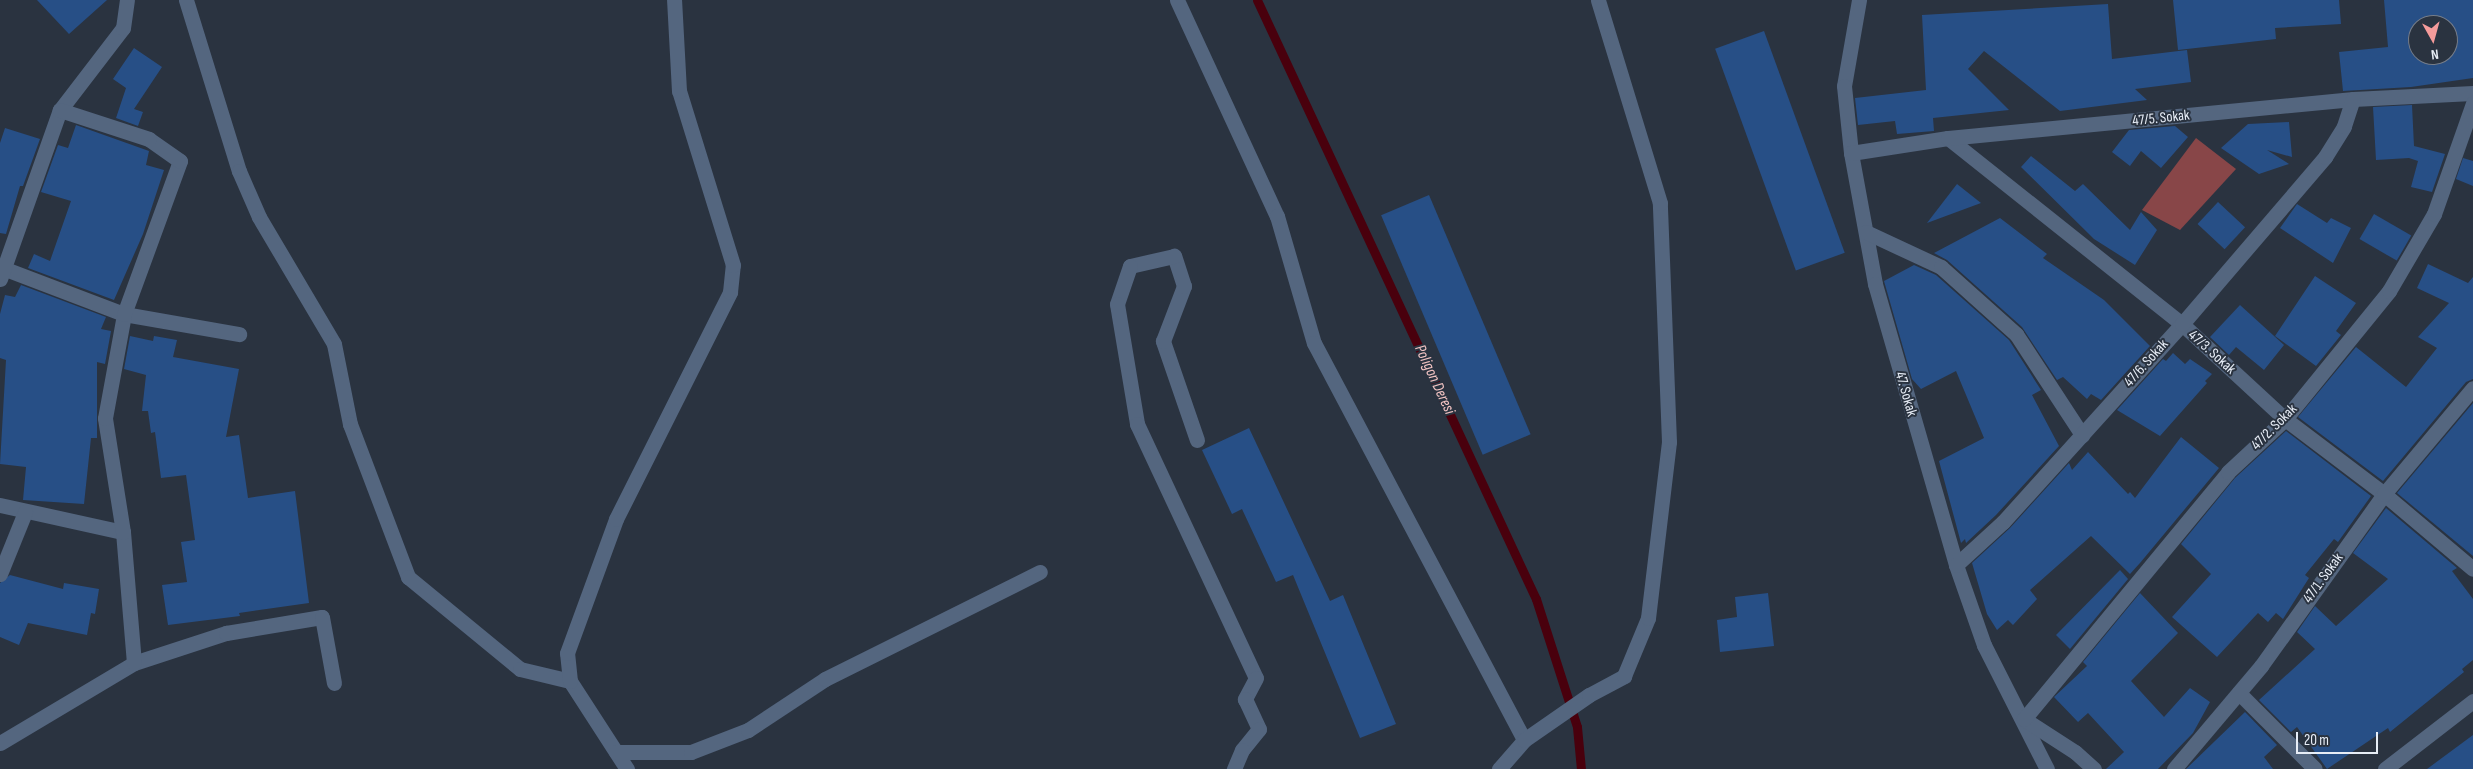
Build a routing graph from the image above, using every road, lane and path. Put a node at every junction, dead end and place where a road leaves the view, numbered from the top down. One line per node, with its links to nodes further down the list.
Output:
1 (126, 0): 10 (street)
2 (186, 0): 31 (street)
3 (674, 0): 31 (street)
4 (1177, 0): 36 (street)
5 (1598, 0): 36 (street)
6 (1859, 0): 12 (street, 47. Sokak)
7 (2473, 93): 8 (street, 47/5. Sokak)
8 (2353, 99): 11 (street, 47/5. Sokak); 16 (street, 47/6. Sokak)
9 (2473, 103): 19 (street, 47/2. Sokak)
10 (60, 110): 14 (street); 15 (street)
11 (1948, 138): 12 (street, 47/5. Sokak); 16 (street, 47/3. Sokak)
12 (1850, 153): 13 (street, 47. Sokak)
13 (1866, 232): 20 (street); 26 (street, 47. Sokak)
14 (1, 271): 15 (street)
15 (124, 314): 17 (street); 25 (street)
16 (2182, 324): 19 (street, 47/3. Sokak); 20 (street, 47/6. Sokak)
17 (239, 334)
18 (2473, 388): 22 (street, 47/1. Sokak)
19 (2285, 419): 22 (street, 47/3. Sokak); 35 (street, 47/2. Sokak)
20 (2082, 435): 26 (street, 47/6. Sokak)
21 (1197, 440): 40 (street)
22 (2384, 494): 27 (street, 47/3. Sokak); 33 (street, 47/1. Sokak)
23 (0, 505): 24 (street)
24 (25, 512): 25 (street); 29 (street)
25 (123, 532): 30 (street)
26 (1956, 565): 35 (street, 47. Sokak)
27 (2473, 569)
28 (1040, 572): 38 (street)
29 (0, 574)
30 (134, 663): 32 (street); 37 (street)
31 (570, 681): 38 (street)
32 (334, 683)
33 (2239, 693): 44 (street, 47/1. Sokak); 45 (street)
34 (2473, 701): 46 (street)
35 (2024, 719): 42 (street, 47. Sokak); 43 (street)
36 (1524, 740): 41 (street)
37 (0, 743)
38 (616, 752): 39 (street)
39 (627, 769)
40 (1234, 769)
41 (1499, 769)
42 (2047, 769)
43 (2094, 769)
44 (2174, 769)
45 (2315, 769)
46 (2385, 769)

